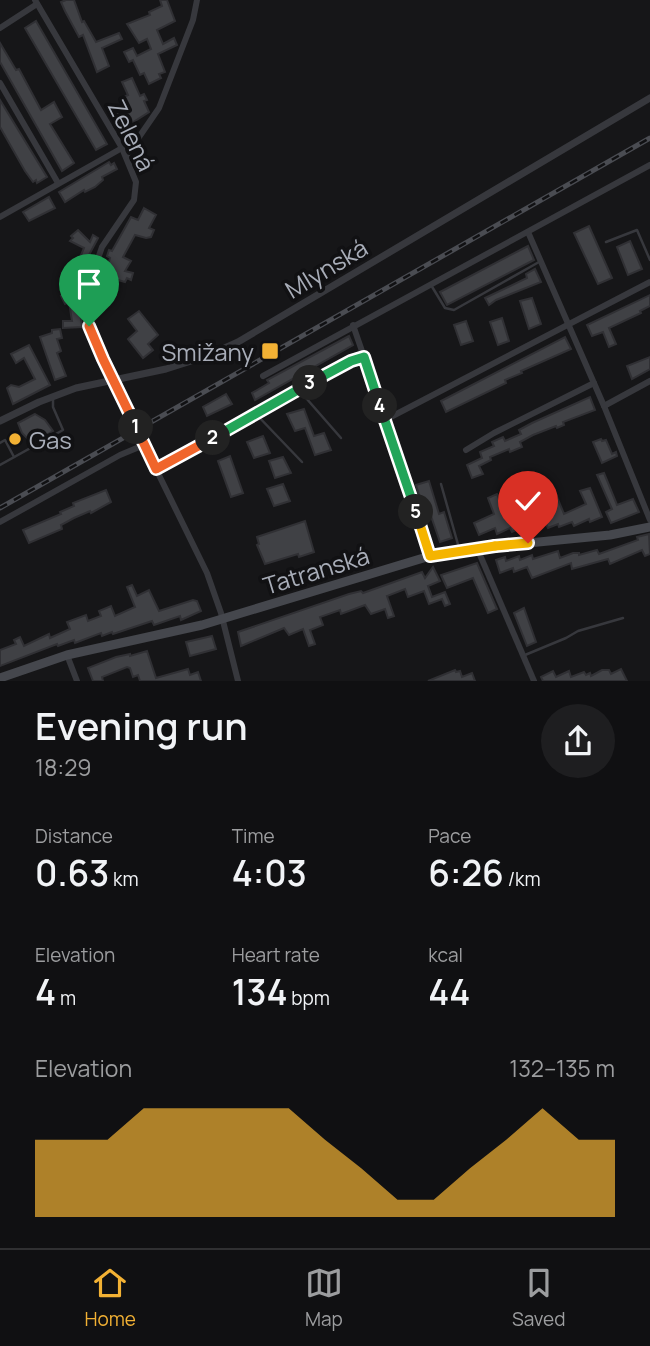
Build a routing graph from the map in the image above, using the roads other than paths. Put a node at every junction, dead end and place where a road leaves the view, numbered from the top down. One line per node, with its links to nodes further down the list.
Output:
1 (197, 0): 7 (street)
2 (36, 2): 3 (street); 6 (street, Zelená)
3 (0, 27)
4 (0, 83): 9 (street)
5 (650, 98): 21 (street, Mlynská)
6 (122, 148): 7 (street, Zelená); 9 (street)
7 (126, 156): 21 (street, Zelená)
8 (650, 165): 11 (street)
9 (58, 183): 10 (street)
10 (0, 217)
11 (528, 232): 14 (street); 16 (street)
12 (606, 243): 13 (lane)
13 (650, 260)
14 (540, 261): 16 (lane); 18 (street)
15 (650, 282): 18 (street)
16 (431, 285): 17 (street)
17 (353, 325): 19 (street); 20 (street)
18 (568, 326): 23 (street); 29 (street)
19 (364, 357): 24 (street); 29 (street)
20 (263, 376)
21 (113, 381): 25 (street, Mlynská); 32 (street, Zelená)
22 (650, 381): 26 (street)
23 (594, 383): 26 (street); 33 (street)
24 (299, 390): 27 (street); 30 (lane)
25 (54, 396): 28 (street, Mlynská); 34 (lane)
26 (604, 406): 39 (street)
27 (256, 414): 35 (lane); 37 (street)
28 (0, 421)
29 (384, 421): 44 (street)
30 (341, 438)
31 (0, 443): 34 (lane)
32 (144, 445): 37 (street, Zelená); 40 (street)
33 (466, 450)
34 (14, 457): 36 (lane)
35 (302, 462)
36 (0, 465)
37 (156, 469): 46 (street, Zelená)
38 (441, 484): 43 (lane)
39 (650, 520)
40 (0, 522)
41 (650, 527): 42 (main road, Tatranská)
42 (477, 548): 43 (main road, Tatranská); 48 (street)
43 (459, 551): 44 (main road, Tatranská)
44 (430, 556): 46 (main road, Tatranská)
45 (623, 618): 48 (lane)
46 (222, 619): 47 (main road, Tatranská); 51 (street, Zelená)
47 (67, 656): 49 (main road, Tatranská); 50 (street)
48 (523, 656): 52 (street)
49 (0, 678)
50 (77, 681)
51 (238, 681)
52 (534, 681)

